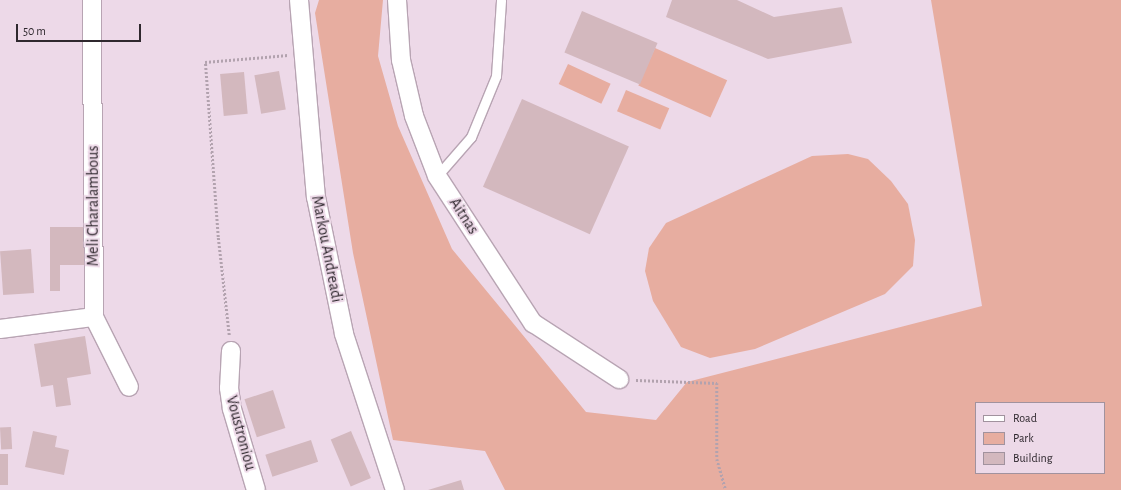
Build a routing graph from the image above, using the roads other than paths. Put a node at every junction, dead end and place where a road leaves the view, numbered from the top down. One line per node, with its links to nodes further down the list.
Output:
1 (92, 0): 6 (street, Meli Charalambous)
2 (299, 0): 12 (street, Markou Andreadi)
3 (397, 0): 5 (street, Aitnas)
4 (501, 0): 5 (lane)
5 (438, 176): 9 (street, Aitnas)
6 (94, 317): 7 (street); 10 (street)
7 (0, 329)
8 (231, 351): 11 (street, Voustroniou)
9 (619, 379)
10 (129, 387)
11 (256, 490)
12 (395, 490)

